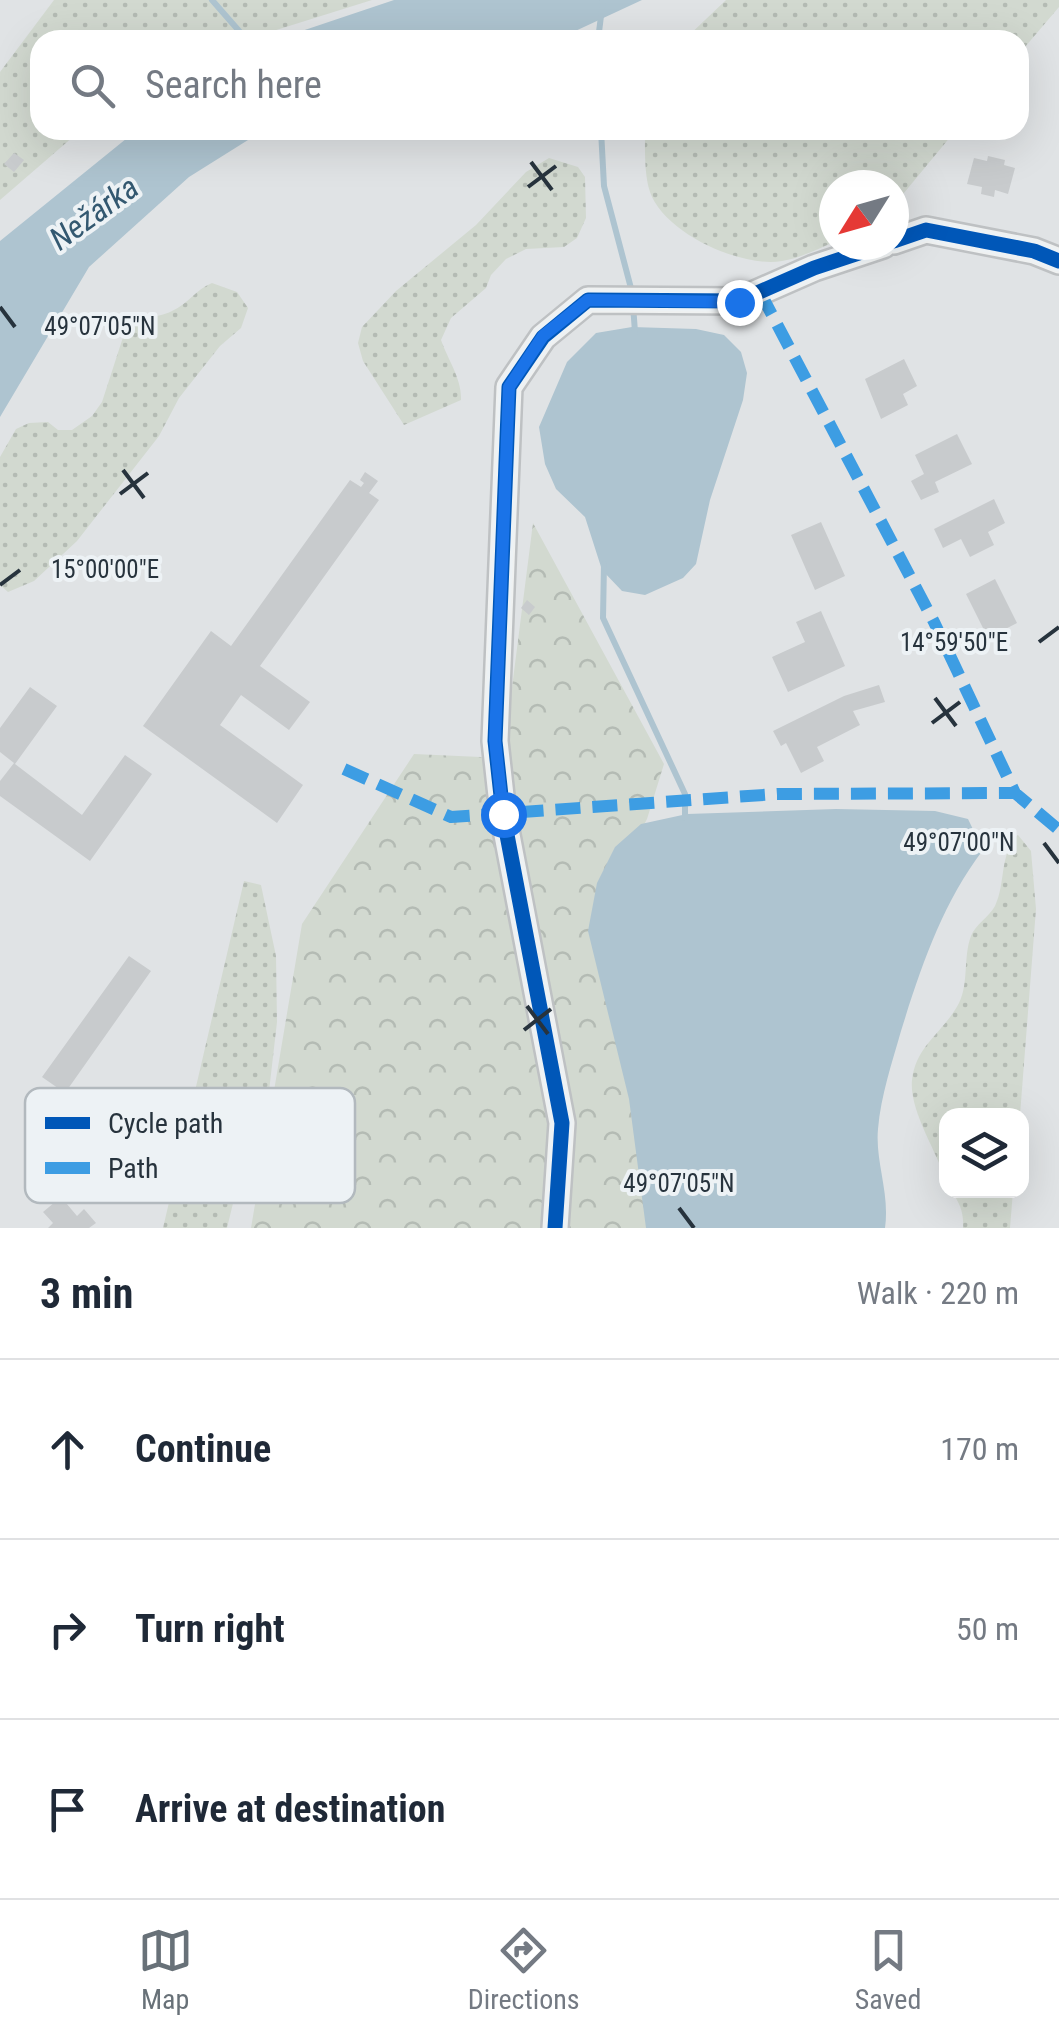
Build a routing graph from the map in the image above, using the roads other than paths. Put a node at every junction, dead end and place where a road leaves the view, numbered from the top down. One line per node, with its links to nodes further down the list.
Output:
1 (909, 236): 3 (street)
2 (838, 260): 4 (street)
3 (1059, 261)
4 (555, 1228)

